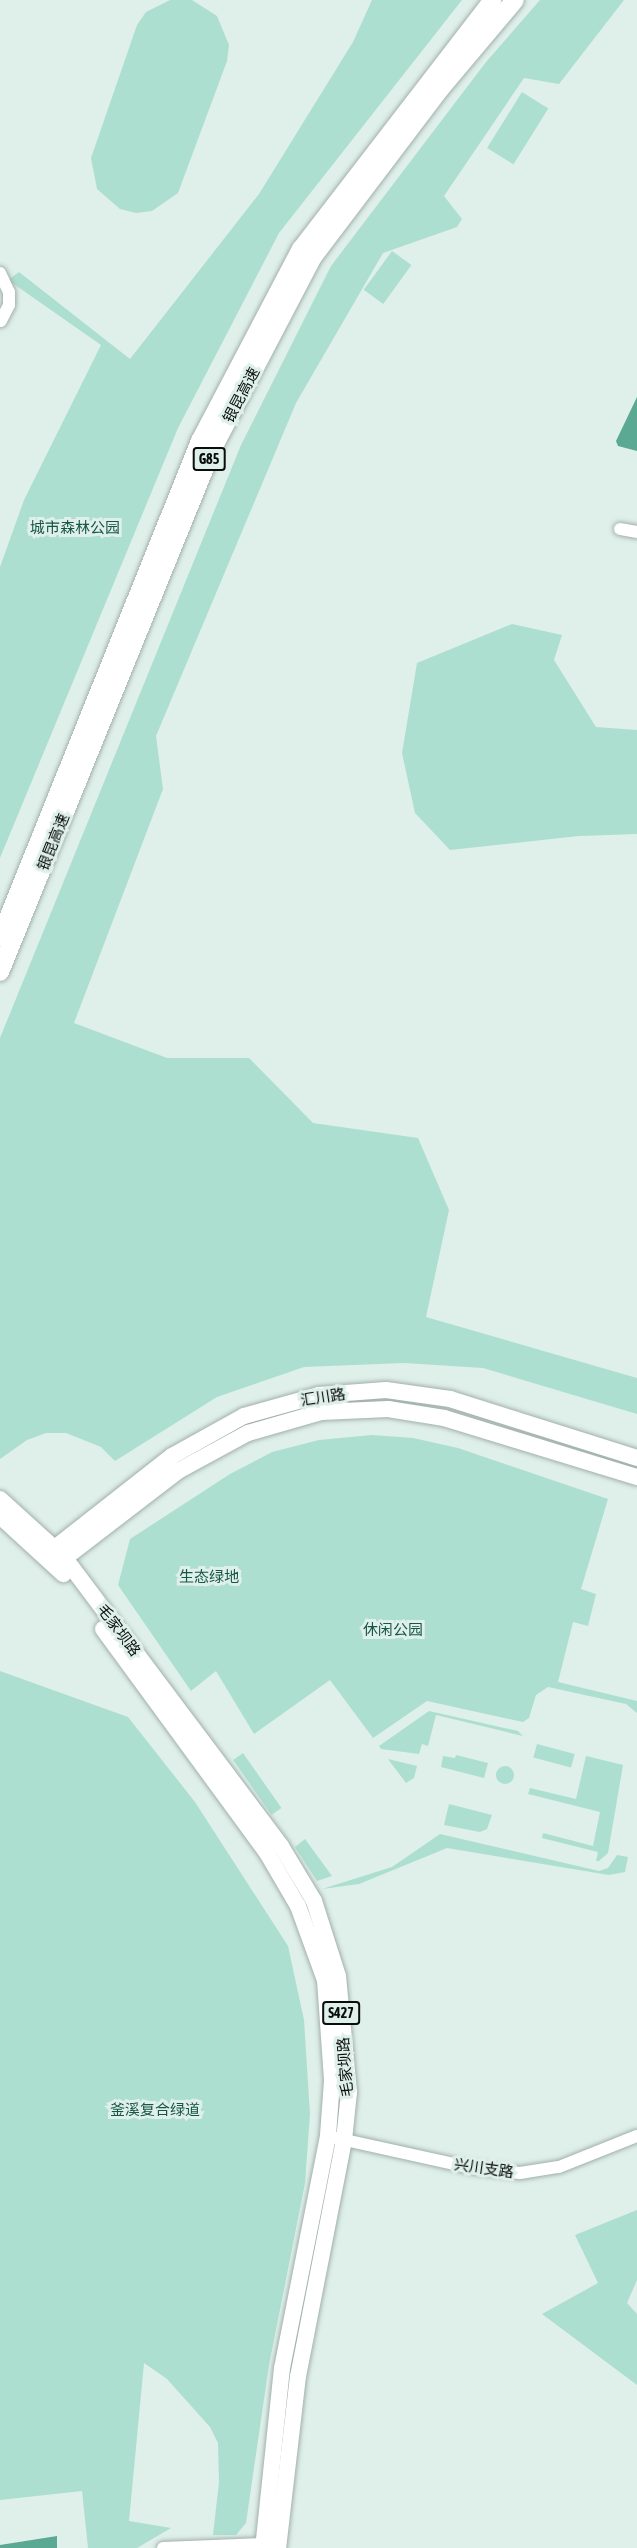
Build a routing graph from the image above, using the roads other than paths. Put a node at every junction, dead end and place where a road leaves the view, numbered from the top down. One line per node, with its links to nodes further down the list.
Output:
1 (493, 0): 7 (highway, 银昆高速 / G85)
2 (515, 0): 8 (highway, 银昆高速 / G85)
3 (0, 273): 4 (street)
4 (1, 321)
5 (620, 529): 6 (street)
6 (637, 532)
7 (0, 938)
8 (0, 972)
9 (637, 1458): 13 (main road, 汇川路)
10 (637, 1477): 13 (main road, 汇川路)
11 (0, 1499): 13 (main road, S427)
12 (0, 1516): 13 (main road, S427)
13 (55, 1556): 15 (main road, 毛家坝路 / S427)
14 (637, 2136): 15 (street, 兴川支路)
15 (336, 2138): 16 (main road, 毛家坝路 / S427)
16 (268, 2547): 17 (street)
17 (164, 2548)

